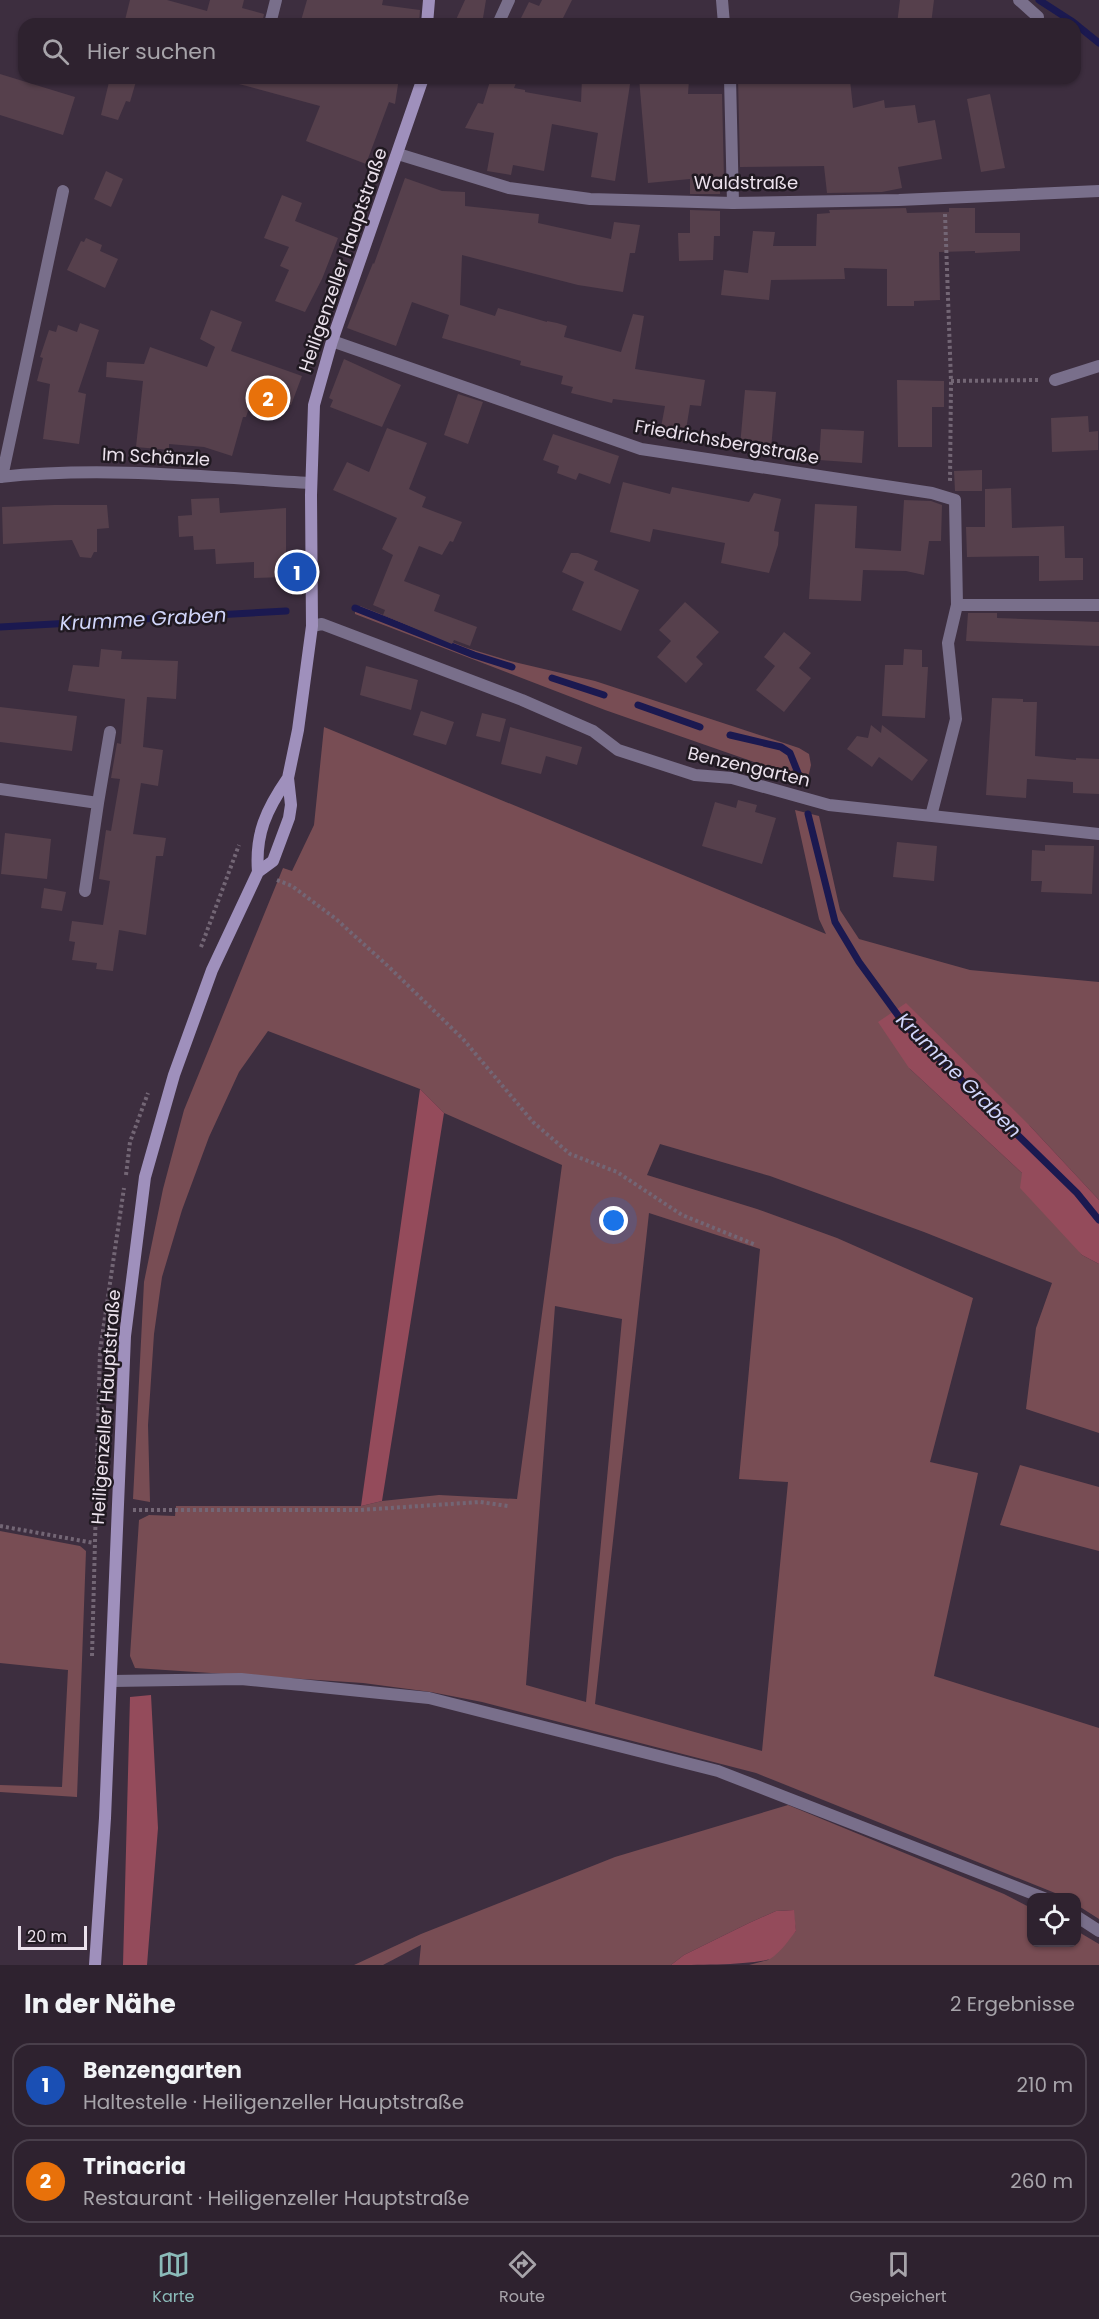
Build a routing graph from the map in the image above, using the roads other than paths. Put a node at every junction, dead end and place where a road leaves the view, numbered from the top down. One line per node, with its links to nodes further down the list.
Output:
1 (276, 0): 7 (street)
2 (429, 0): 8 (street)
3 (509, 0): 9 (street)
4 (722, 0): 10 (street)
5 (1018, 0): 6 (street)
6 (1038, 17)
7 (272, 18)
8 (428, 18)
9 (501, 18)
10 (724, 18)
11 (422, 84): 13 (street, Heiligenzeller Hauptstraße)
12 (730, 84): 16 (street)
13 (398, 154): 16 (street, Waldstraße); 17 (street, Heiligenzeller Hauptstraße)
14 (63, 191): 20 (street)
15 (1099, 191): 16 (street, Waldstraße)
16 (733, 203)
17 (332, 341): 21 (street, Heiligenzeller Hauptstraße); 22 (street, Friedrichsbergstraße)
18 (1099, 366): 19 (street)
19 (1055, 380)
20 (1, 477): 21 (street, Im Schänzle)
21 (311, 483): 24 (street, Heiligenzeller Hauptstraße)
22 (957, 605): 23 (street); 29 (street)
23 (1099, 605)
24 (312, 626): 26 (street, Heiligenzeller Hauptstraße); 29 (street, Benzengarten)
25 (110, 732): 28 (street)
26 (288, 778): 31 (street, Heiligenzeller Hauptstraße); 31 (street, Heiligenzeller Hauptstraße)
27 (0, 789): 28 (street)
28 (98, 803): 32 (street)
29 (931, 816): 30 (street, Benzengarten)
30 (1099, 834)
31 (258, 872): 33 (street, Heiligenzeller Hauptstraße)
32 (85, 891)
33 (112, 1681): 34 (street); 37 (street, Heiligenzeller Hauptstraße)
34 (1031, 1893)
35 (1081, 1919): 36 (street)
36 (1099, 1931)
37 (95, 1965)

